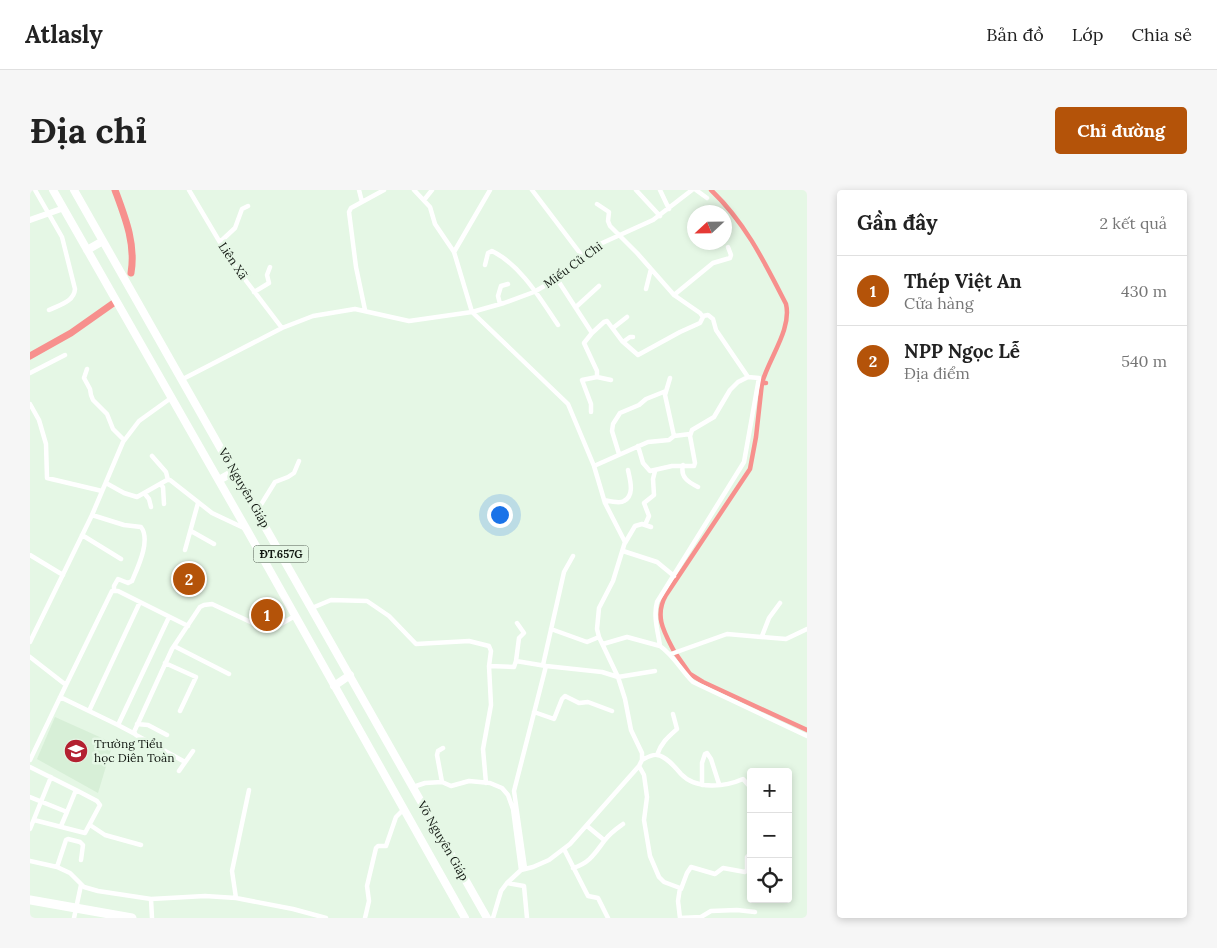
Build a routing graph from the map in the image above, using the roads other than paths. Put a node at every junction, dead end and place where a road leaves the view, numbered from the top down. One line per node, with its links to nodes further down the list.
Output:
1 (35, 190): 21 (street)
2 (53, 190): 19 (main road, Võ Nguyên Giáp / ĐT.657G)
3 (189, 190): 26 (street, Liên Xã)
4 (359, 190): 16 (street)
5 (384, 190): 16 (street)
6 (414, 190): 15 (street)
7 (432, 190): 15 (street)
8 (532, 190): 30 (street)
9 (636, 190): 22 (street)
10 (660, 190): 20 (street)
11 (694, 190): 14 (street); 20 (street, Miếu Củ Chi)
12 (75, 191): 25 (main road, Võ Nguyên Giáp / ĐT.657G)
13 (487, 191): 29 (street)
14 (707, 198)
15 (424, 200): 29 (street)
16 (362, 202): 44 (street)
17 (597, 204): 24 (street)
18 (248, 206): 26 (street)
19 (64, 208): 21 (street); 27 (main road, Võ Nguyên Giáp / ĐT.657G)
20 (669, 209): 22 (street, Miếu Củ Chi)
21 (48, 215): 23 (street); 43 (street)
22 (660, 216): 24 (street, Miếu Củ Chi)
23 (30, 220)
24 (619, 235): 30 (street, Miếu Củ Chi); 33 (street)
25 (103, 241): 27 (main road); 60 (main road, Võ Nguyên Giáp / ĐT.657G)
26 (220, 242): 38 (street, Liên Xã)
27 (87, 250): 63 (main road, Võ Nguyên Giáp / ĐT.657G)
28 (729, 250): 40 (street)
29 (454, 252): 45 (street)
30 (583, 257): 34 (street, Miếu Củ Chi)
31 (485, 264): 39 (street)
32 (270, 267): 38 (street)
33 (650, 269): 37 (street); 40 (street)
34 (557, 278): 39 (street, Miếu Củ Chi); 42 (street)
35 (508, 284): 41 (street)
36 (599, 286): 42 (street)
37 (646, 289)
38 (254, 292): 49 (street, Liên Xã)
39 (534, 292): 41 (street, Miếu Củ Chi); 48 (street)
40 (674, 295): 46 (street)
41 (500, 304): 45 (street, Miếu Củ Chi)
42 (576, 307): 51 (street)
43 (49, 310)
44 (365, 310): 45 (street, Miếu Củ Chi); 49 (street, Miếu Củ Chi)
45 (472, 312): 74 (street)
46 (703, 316): 53 (street); 58 (street)
47 (627, 317): 50 (street)
48 (558, 326)
49 (282, 328): 60 (street, Miếu Củ Chi)
50 (612, 328): 51 (street); 53 (street)
51 (592, 333): 57 (street)
52 (633, 336): 53 (street)
53 (623, 342)
54 (65, 355): 56 (street)
55 (87, 369): 68 (street)
56 (30, 373)
57 (597, 377): 61 (street); 65 (street)
58 (748, 377): 66 (street); 102 (street)
59 (670, 378): 62 (street)
60 (182, 380): 76 (main road, Võ Nguyên Giáp / ĐT.657G)
61 (611, 380)
62 (666, 391): 67 (street); 70 (street)
63 (172, 398): 68 (street); 79 (main road, Võ Nguyên Giáp / ĐT.657G)
64 (30, 404): 83 (street)
65 (591, 412)
66 (690, 434): 67 (street); 73 (street)
67 (674, 436): 69 (street)
68 (124, 440): 80 (street)
69 (638, 446): 70 (street); 77 (street)
70 (619, 454): 74 (street)
71 (152, 456): 78 (street)
72 (299, 461): 89 (street)
73 (683, 465): 77 (street); 82 (street)
74 (594, 466): 85 (street)
75 (628, 470): 85 (street)
76 (234, 471): 79 (main road); 89 (main road, Võ Nguyên Giáp / ĐT.657G)
77 (655, 471): 94 (street)
78 (168, 480): 81 (street); 86 (street)
79 (219, 480): 91 (main road, Võ Nguyên Giáp / ĐT.657G)
80 (106, 483): 83 (street); 84 (street)
81 (160, 484): 84 (street); 87 (street)
82 (698, 486)
83 (102, 491): 90 (street)
84 (145, 494): 88 (street)
85 (604, 500): 94 (street)
86 (198, 503): 91 (street); 92 (street)
87 (164, 504)
88 (151, 507)
89 (257, 511): 106 (main road, Võ Nguyên Giáp / ĐT.657G)
90 (92, 515): 93 (street); 103 (street)
91 (247, 530): 107 (main road, Võ Nguyên Giáp / ĐT.657G)
92 (191, 531): 95 (street); 96 (street)
93 (82, 535): 100 (street); 101 (street)
94 (626, 543): 97 (street)
95 (214, 544)
96 (185, 550)
97 (623, 551): 102 (street); 114 (street)
98 (30, 556): 101 (street)
99 (573, 556): 111 (street)
100 (121, 558)
101 (63, 575): 115 (street)
102 (674, 576): 118 (street)
103 (114, 590): 104 (street); 129 (street)
104 (140, 602): 108 (street); 133 (street)
105 (780, 602): 113 (street)
106 (312, 608): 123 (street); 127 (main road, Võ Nguyên Giáp / ĐT.657G)
107 (295, 616): 110 (street); 130 (main road, Võ Nguyên Giáp / ĐT.657G)
108 (169, 617): 110 (street); 138 (street)
109 (517, 623): 121 (street)
110 (188, 626): 117 (street)
111 (550, 629): 114 (street); 124 (street)
112 (807, 629): 113 (street)
113 (762, 636): 119 (street)
114 (599, 637): 116 (street)
115 (30, 642)
116 (603, 644): 118 (street); 128 (street)
117 (174, 646): 122 (street); 126 (street)
118 (660, 646): 119 (street)
119 (671, 654): 141 (street)
120 (30, 657): 129 (street)
121 (516, 661): 123 (street); 124 (street)
122 (166, 663): 134 (street); 137 (street)
123 (490, 666): 153 (street)
124 (544, 666): 128 (street); 135 (street)
125 (654, 670): 128 (street)
126 (229, 674)
127 (350, 675): 130 (main road); 157 (main road, Võ Nguyên Giáp / ĐT.657G)
128 (618, 677): 146 (street)
129 (66, 685): 131 (street)
130 (334, 686): 162 (main road, Võ Nguyên Giáp / ĐT.657G)
131 (60, 697): 133 (street); 145 (street)
132 (612, 710): 135 (street)
133 (90, 711): 138 (street)
134 (180, 711)
135 (534, 712): 178 (street)
136 (673, 714): 144 (street)
137 (138, 724): 139 (street); 140 (street)
138 (118, 725): 139 (street)
139 (135, 734): 147 (street)
140 (167, 735)
141 (807, 736)
142 (443, 748): 152 (street)
143 (193, 751): 147 (street)
144 (657, 755): 146 (street); 156 (street)
145 (30, 760)
146 (642, 760): 149 (street)
147 (185, 762): 150 (street)
148 (30, 766): 151 (street)
149 (639, 766): 168 (street); 181 (street)
150 (179, 771)
151 (51, 778): 158 (street); 161 (street)
152 (442, 782): 153 (street); 157 (street)
153 (486, 783): 178 (street)
154 (719, 784): 155 (street); 156 (street); 156 (street)
155 (747, 784)
156 (702, 785)
157 (413, 787): 193 (main road, Võ Nguyên Giáp / ĐT.657G)
158 (76, 790): 163 (street); 165 (street)
159 (249, 790): 182 (street)
160 (30, 797): 161 (street)
161 (41, 802): 163 (street); 164 (street)
162 (404, 809): 191 (street); 192 (main road, Võ Nguyên Giáp / ĐT.657G)
163 (67, 812): 167 (street)
164 (34, 820): 167 (street); 169 (street)
165 (90, 824): 167 (street); 171 (street)
166 (623, 824): 170 (street)
167 (61, 826)
168 (588, 826): 170 (street); 172 (street)
169 (30, 829)
170 (604, 840): 177 (street)
171 (142, 845)
172 (564, 849): 177 (street); 178 (street)
173 (747, 858): 181 (street)
174 (81, 860): 176 (street)
175 (30, 861): 176 (street)
176 (58, 868): 180 (street)
177 (573, 868): 196 (street)
178 (523, 869): 179 (street)
179 (506, 883): 194 (street); 195 (street)
180 (81, 885): 183 (street); 185 (street)
181 (681, 889): 197 (street)
182 (236, 898): 183 (street); 190 (street)
183 (151, 899): 189 (street)
184 (30, 900): 185 (highway)
185 (77, 908): 187 (street); 188 (highway)
186 (755, 912): 197 (street)
187 (74, 918)
188 (132, 918)
189 (152, 918)
190 (326, 918)
191 (365, 918)
192 (465, 918)
193 (487, 918)
194 (493, 918)
195 (527, 918)
196 (608, 918)
197 (680, 918)

